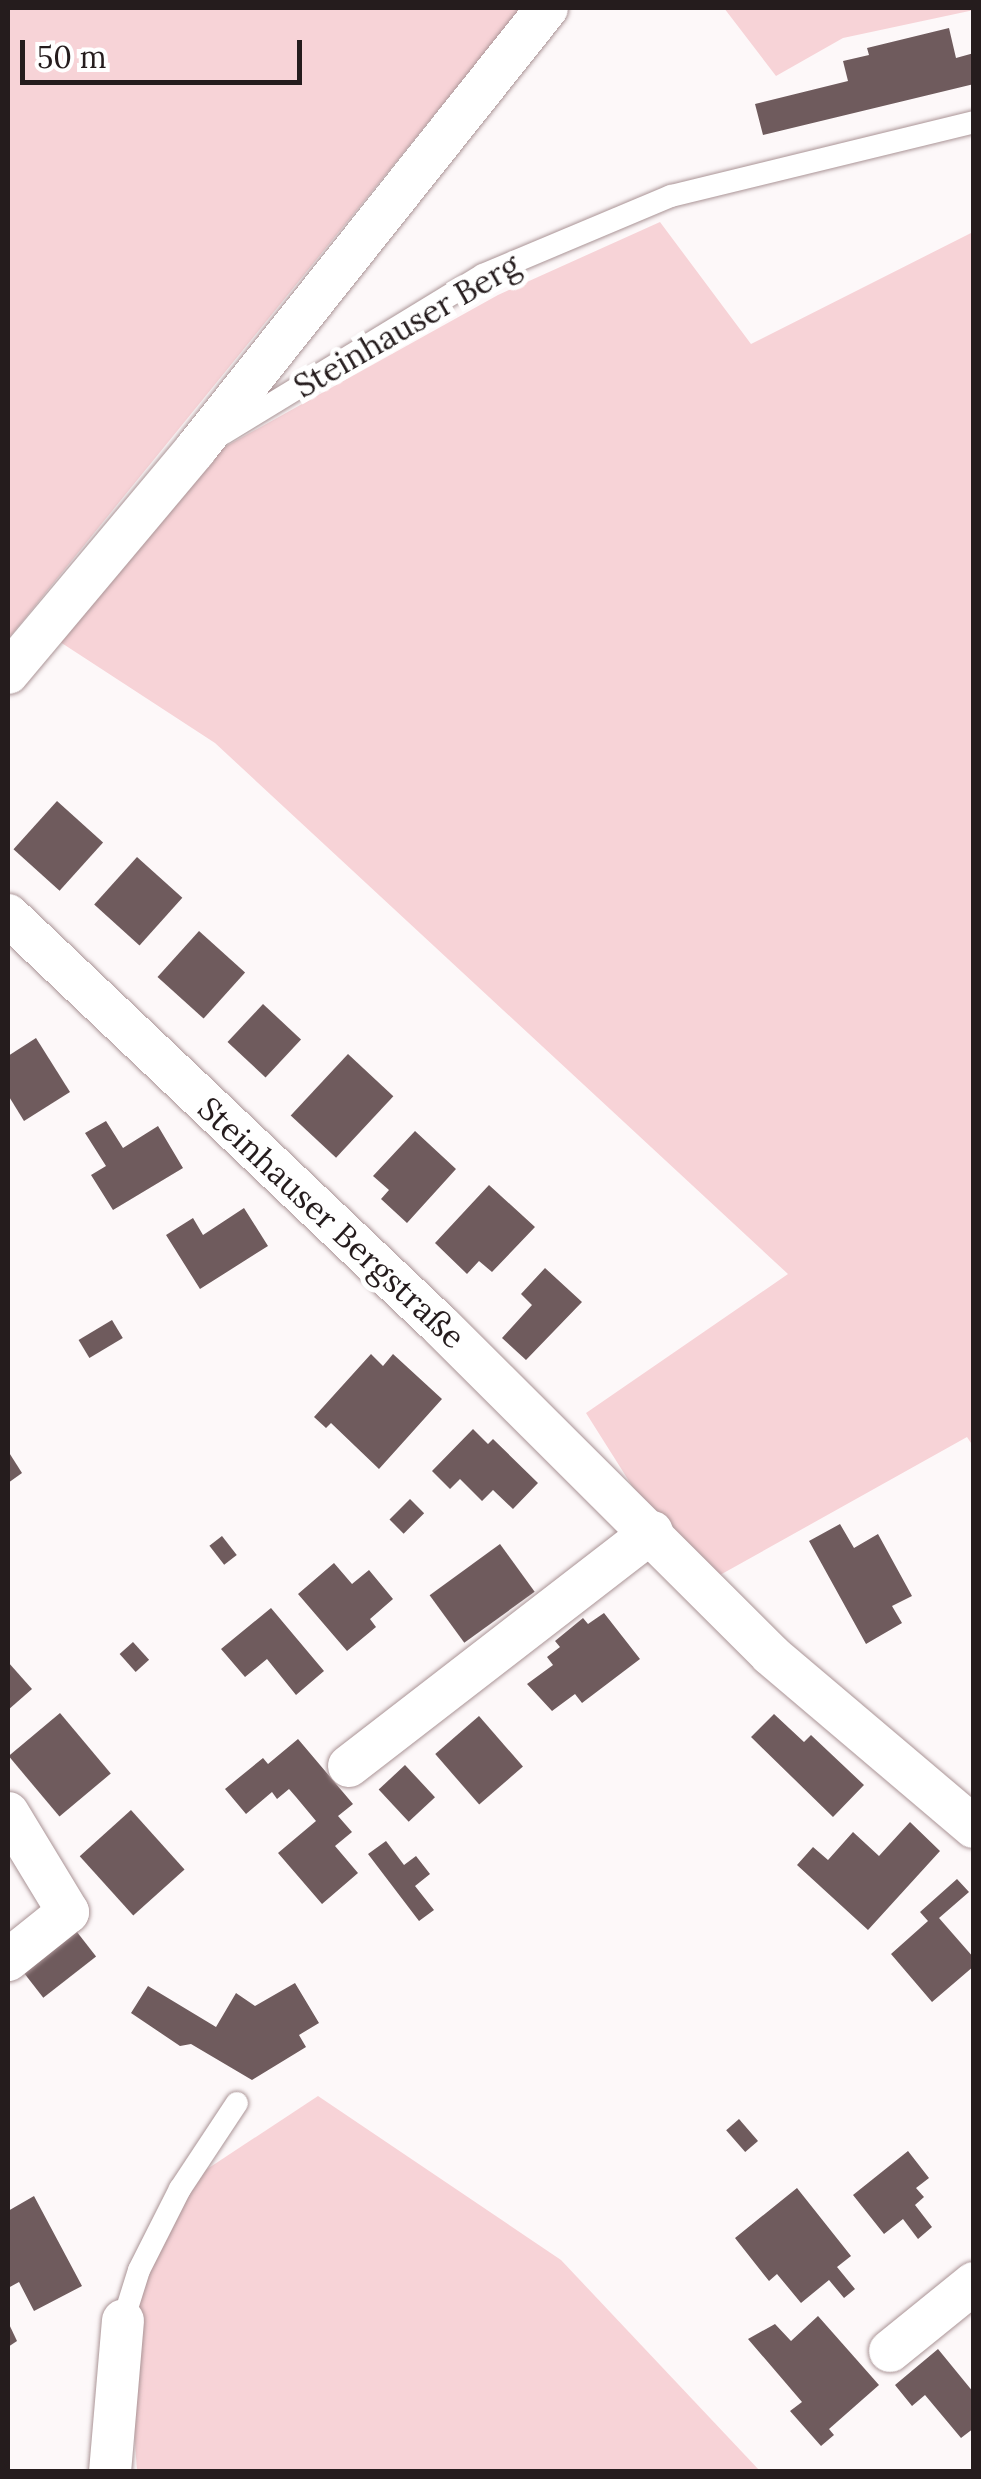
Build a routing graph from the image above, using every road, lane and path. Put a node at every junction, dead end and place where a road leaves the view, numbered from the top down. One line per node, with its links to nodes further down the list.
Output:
1 (547, 8): 3 (street, Steinhauser Berg)
2 (974, 122): 3 (lane, Steinhauser Berg)
3 (195, 450): 4 (street, Steinhauser Berg)
4 (8, 673)
5 (8, 916): 6 (street, Steinhauser Bergstraße)
6 (652, 1532): 7 (street); 9 (street, Steinhauser Bergstraße)
7 (349, 1766)
8 (8, 1814): 10 (street)
9 (974, 1827)
10 (8, 1960)
11 (237, 2103): 13 (lane)
12 (974, 2283): 14 (street)
13 (123, 2321): 15 (street)
14 (890, 2350)
15 (110, 2472)

